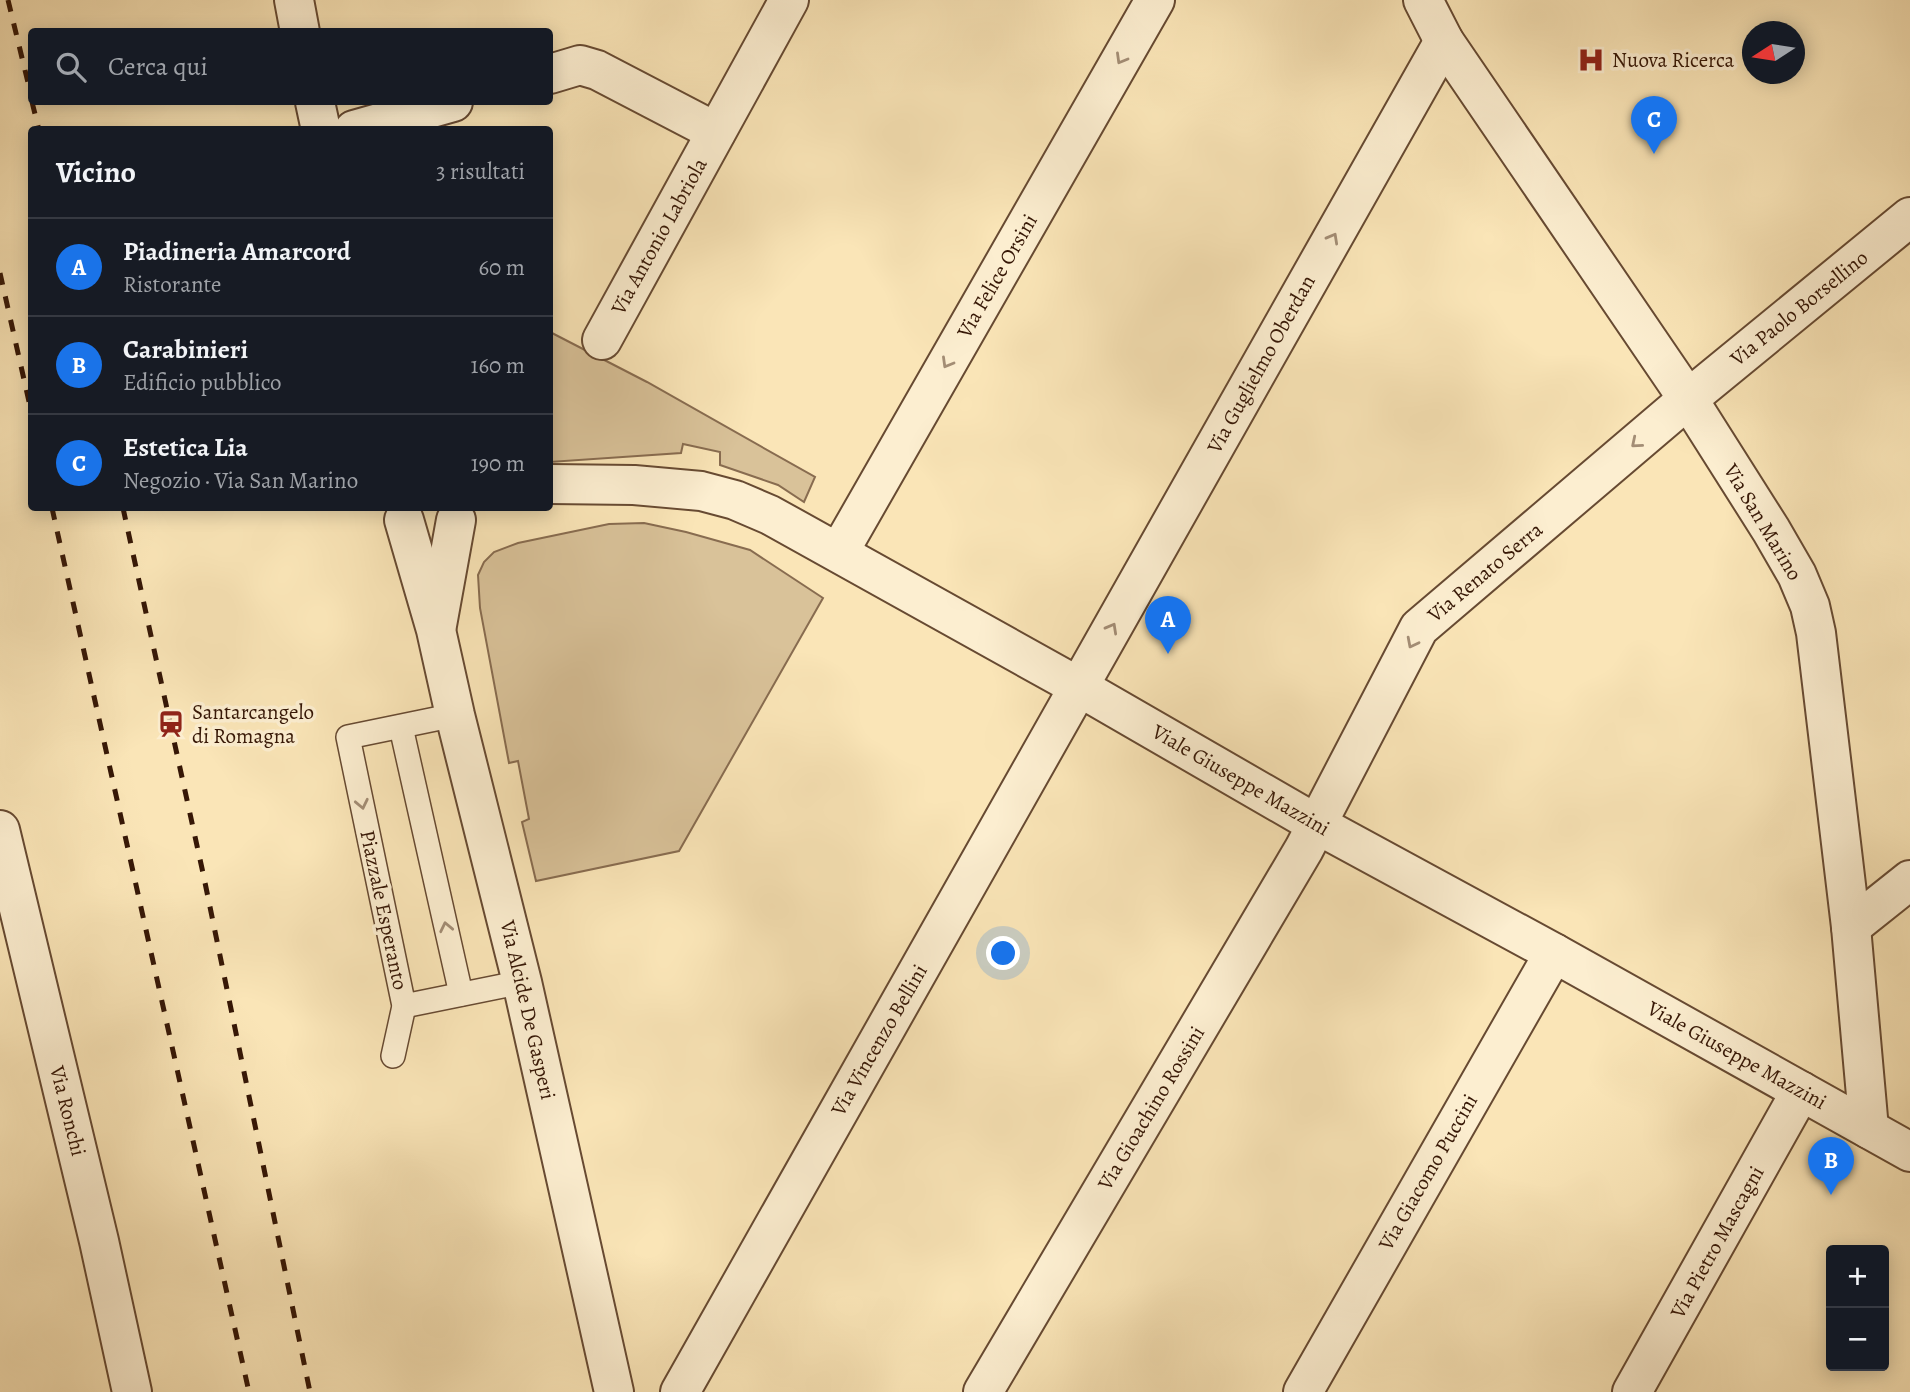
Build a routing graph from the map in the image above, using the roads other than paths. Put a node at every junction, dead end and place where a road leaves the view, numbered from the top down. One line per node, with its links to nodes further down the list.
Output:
1 (294, 0): 5 (street)
2 (789, 0): 12 (street, Via Antonio Labriola)
3 (1155, 0): 19 (street, Via Felice Orsini, one-way to 19)
4 (1423, 0): 6 (street, Via San Marino)
5 (299, 28)
6 (1444, 41): 15 (street, Via San Marino); 21 (street, Via Guglielmo Oberdan, one-way to 6)
7 (553, 73): 12 (street, Via Antonio Labriola)
8 (316, 105): 10 (street)
9 (442, 105): 11 (street)
10 (320, 126)
11 (368, 126)
12 (716, 132): 14 (street, Via Antonio Labriola)
13 (1910, 217): 15 (street, Via Paolo Borsellino)
14 (602, 340)
15 (1688, 399): 24 (street, Via Renato Serra, one-way to 24); 27 (street, Via San Marino)
16 (553, 484): 19 (street, Viale Giuseppe Mazzini)
17 (464, 512): 18 (street); 20 (street, Via Alcide De Gasperi)
18 (400, 514): 20 (street, Via Alcide De Gasperi)
19 (839, 552): 21 (street, Viale Giuseppe Mazzini)
20 (436, 630): 22 (street, Via Alcide De Gasperi)
21 (1079, 687): 24 (street, Viale Giuseppe Mazzini); 38 (street, Via Vincenzo Bellini)
22 (455, 715): 23 (lane); 29 (street, Via Alcide De Gasperi)
23 (401, 727): 30 (lane, one-way to 23); 31 (lane, Piazzale Esperanto, one-way to 31)
24 (1318, 824): 28 (street, Viale Giuseppe Mazzini); 39 (street, Via Gioachino Rossini)
25 (0, 831): 36 (street, Via Ronchi)
26 (1910, 880): 27 (street)
27 (1851, 927): 34 (street, Via San Marino)
28 (1554, 953): 33 (street, Viale Giuseppe Mazzini); 40 (street, Via Giacomo Puccini)
29 (522, 982): 30 (lane, Piazzale Esperanto); 37 (street, Via Alcide De Gasperi)
30 (461, 994): 31 (lane, Piazzale Esperanto)
31 (404, 1006): 32 (lane)
32 (393, 1056)
33 (1801, 1091): 34 (street, Viale Giuseppe Mazzini); 41 (street, Via Pietro Mascagni)
34 (1869, 1129): 35 (street, Viale Giuseppe Mazzini)
35 (1910, 1152)
36 (132, 1392)
37 (614, 1392)
38 (680, 1392)
39 (984, 1392)
40 (1303, 1392)
41 (1632, 1392)

